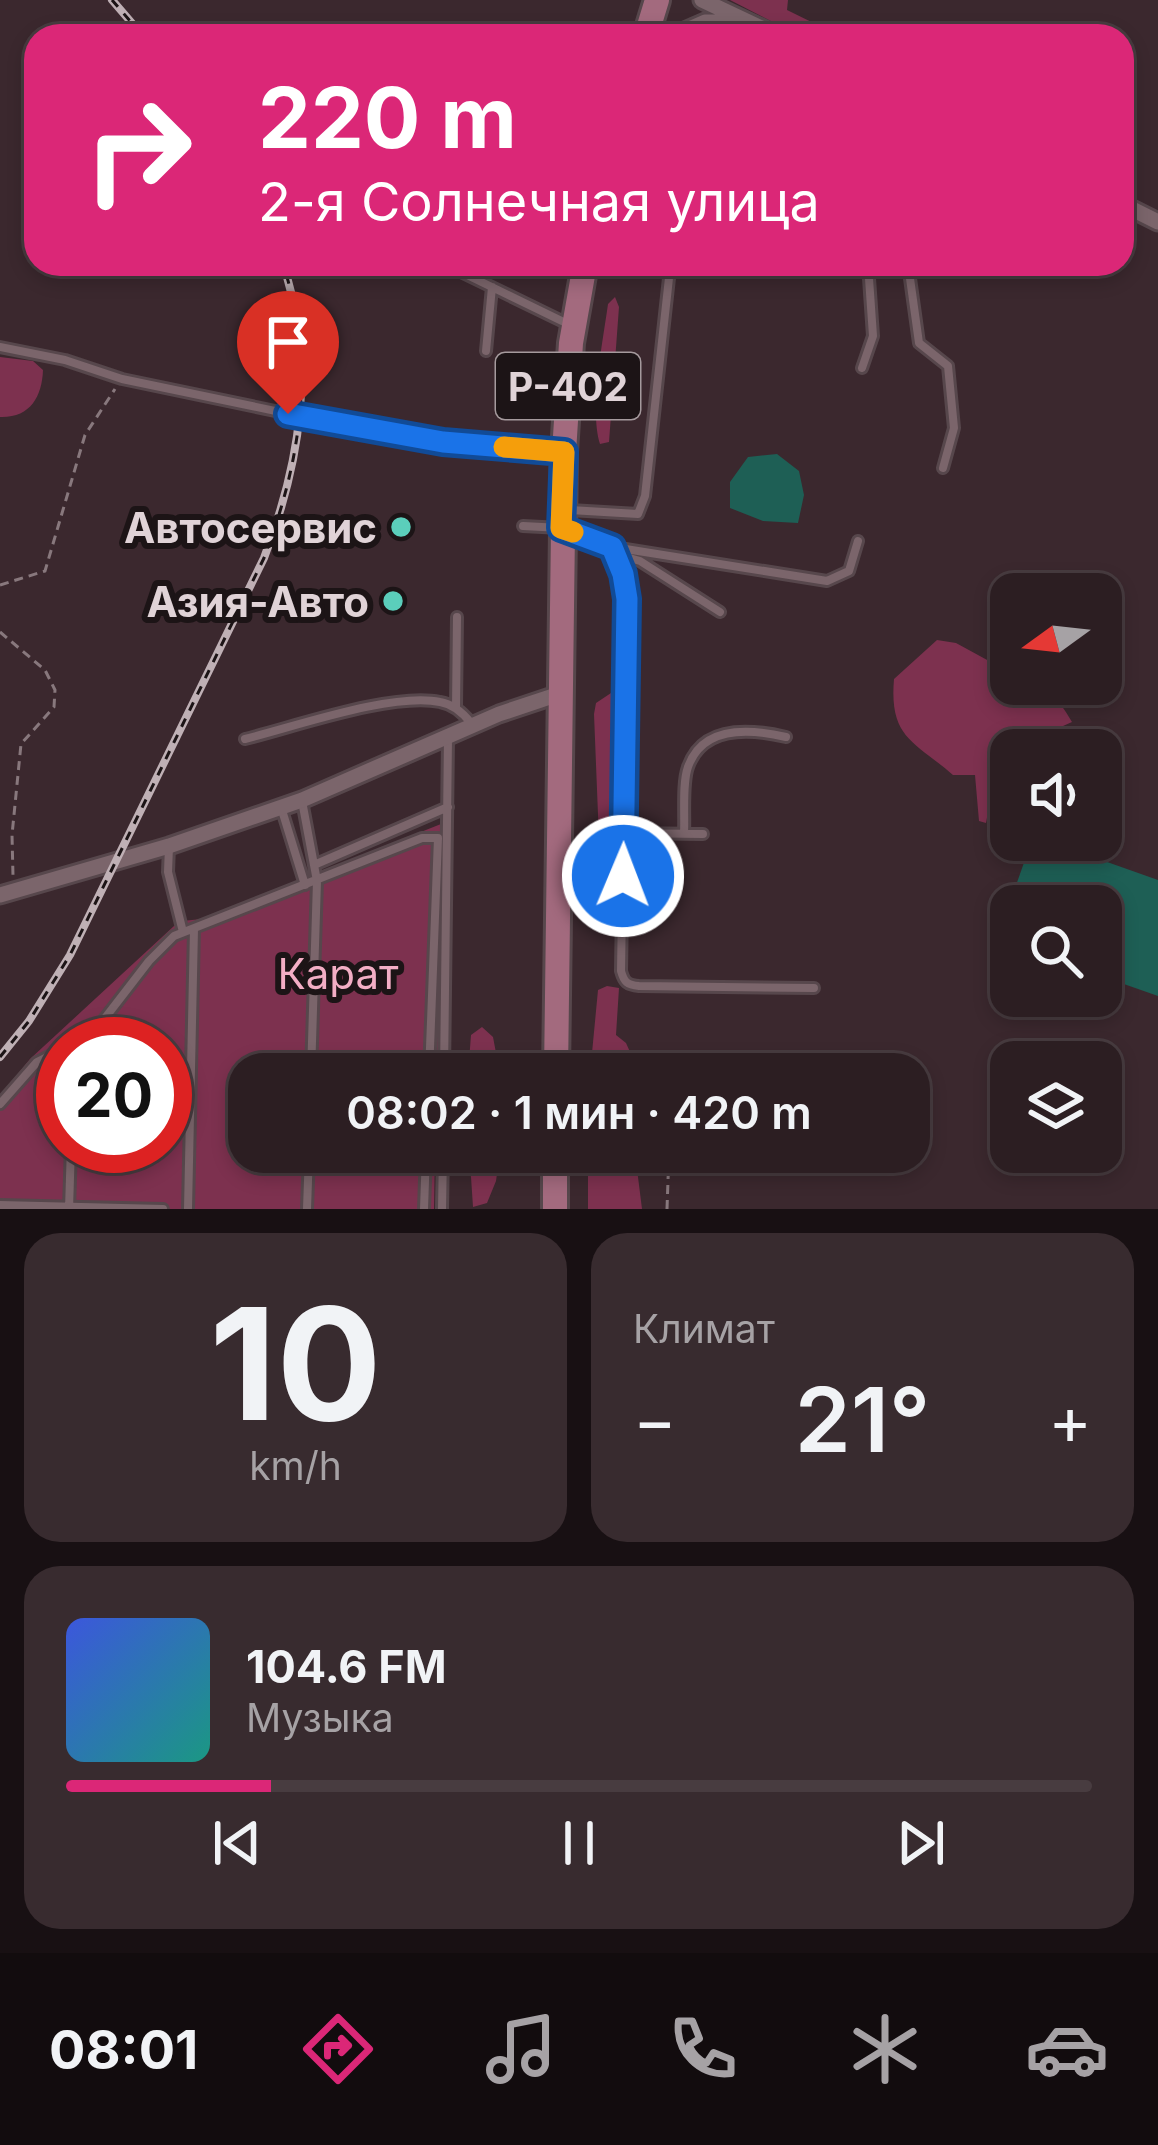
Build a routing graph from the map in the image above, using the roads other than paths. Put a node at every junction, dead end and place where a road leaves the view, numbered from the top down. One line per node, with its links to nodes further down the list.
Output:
1 (702, 0): 2 (street)
2 (723, 6): 3 (street)
3 (748, 22): 4 (street); 5 (street)
4 (700, 24)
5 (752, 24)
6 (470, 276): 11 (lane)
7 (584, 276): 12 (main road, Р-402)
8 (869, 276): 15 (lane)
9 (910, 276): 17 (lane)
10 (669, 278): 18 (lane)
11 (492, 287): 12 (lane); 14 (lane)
12 (574, 327): 16 (main road, Р-402)
13 (0, 347): 16 (lane)
14 (486, 351)
15 (862, 368)
16 (564, 452): 18 (main road, Р-402)
17 (943, 468)
18 (562, 519): 19 (lane); 21 (lane); 24 (main road, Р-402)
19 (523, 526)
20 (858, 541): 21 (lane)
21 (614, 551): 22 (lane); 33 (lane)
22 (720, 612)
23 (457, 617): 25 (lane)
24 (559, 694): 26 (street); 48 (main road, Р-402)
25 (456, 708): 26 (lane); 29 (lane)
26 (473, 726): 27 (street)
27 (448, 737): 30 (street); 32 (lane)
28 (786, 737): 34 (lane)
29 (245, 739)
30 (302, 800): 31 (street); 37 (lane)
31 (281, 807): 36 (street); 39 (lane)
32 (448, 807): 37 (lane); 47 (lane)
33 (623, 833): 34 (lane); 43 (lane)
34 (684, 833): 35 (lane)
35 (703, 834)
36 (169, 846): 40 (street); 42 (lane)
37 (314, 865): 38 (lane)
38 (317, 880): 39 (lane); 45 (lane); 46 (lane)
39 (305, 885): 41 (lane)
40 (4, 892)
41 (194, 928): 42 (lane); 59 (lane)
42 (183, 932): 44 (lane)
43 (814, 988)
44 (106, 1017)
45 (312, 1053)
46 (430, 1053)
47 (444, 1053)
48 (556, 1053)
49 (36, 1063): 50 (lane)
50 (0, 1104)
51 (70, 1173): 57 (lane)
52 (308, 1173): 60 (lane)
53 (425, 1173): 61 (lane)
54 (443, 1173): 62 (lane)
55 (555, 1173): 63 (main road)
56 (0, 1205): 57 (lane)
57 (69, 1208): 58 (lane)
58 (163, 1209)
59 (188, 1209)
60 (307, 1209)
61 (424, 1209)
62 (442, 1209)
63 (554, 1209)

